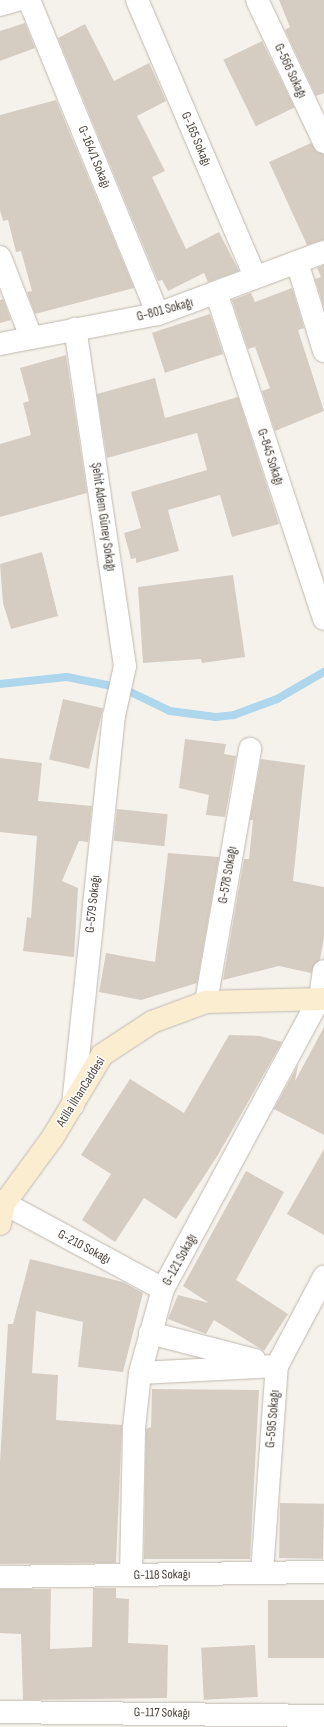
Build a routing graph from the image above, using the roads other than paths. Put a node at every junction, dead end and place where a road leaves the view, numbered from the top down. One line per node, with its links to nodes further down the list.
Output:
1 (1, 0): 6 (street)
2 (17, 0): 6 (street)
3 (30, 0): 13 (street, G-164/1 Sokağı)
4 (137, 0): 11 (street, G-165 Sokağı)
5 (257, 0): 7 (street, G-566 Sokağı)
6 (0, 5)
7 (324, 142)
8 (324, 252): 10 (street, G-801 Sokağı)
9 (0, 257): 15 (street)
10 (297, 262): 11 (street, G-801 Sokağı); 17 (street)
11 (255, 277): 12 (street, G-801 Sokağı)
12 (217, 295): 13 (street, G-801 Sokağı); 18 (street, G-845 Sokağı)
13 (158, 314): 14 (street, G-801 Sokağı)
14 (74, 329): 15 (street, G-801 Sokağı); 19 (street, Şehit Adem Güney Sokağı)
15 (31, 337): 16 (street, G-801 Sokağı)
16 (0, 344)
17 (324, 352)
18 (324, 618)
19 (116, 704): 24 (street, G-579 Sokağı)
20 (250, 749): 23 (street, G-578 Sokağı)
21 (324, 971): 22 (street, G-121 Sokağı)
22 (322, 999): 23 (main road, Atilla İlhanCaddesi); 27 (street, G-121 Sokağı)
23 (206, 1002): 24 (main road, Atilla İlhanCaddesi)
24 (73, 1105): 25 (main road, Atilla İlhanCaddesi)
25 (1, 1210): 27 (street, G-210 Sokağı)
26 (324, 1277): 29 (street, G-595 Sokağı)
27 (163, 1289): 28 (street, G-121 Sokağı)
28 (150, 1333): 29 (street); 30 (street, G-121 Sokağı)
29 (277, 1366): 30 (street); 32 (street, G-595 Sokağı)
30 (140, 1373): 33 (street, G-121 Sokağı)
31 (324, 1572): 32 (street, G-118 Sokağı)
32 (262, 1573): 33 (street, G-118 Sokağı)
33 (131, 1575): 34 (street, G-118 Sokağı)
34 (0, 1576)
35 (0, 1712): 37 (street, G-117 Sokağı)
36 (324, 1716): 37 (street, G-117 Sokağı)
37 (254, 1721)

